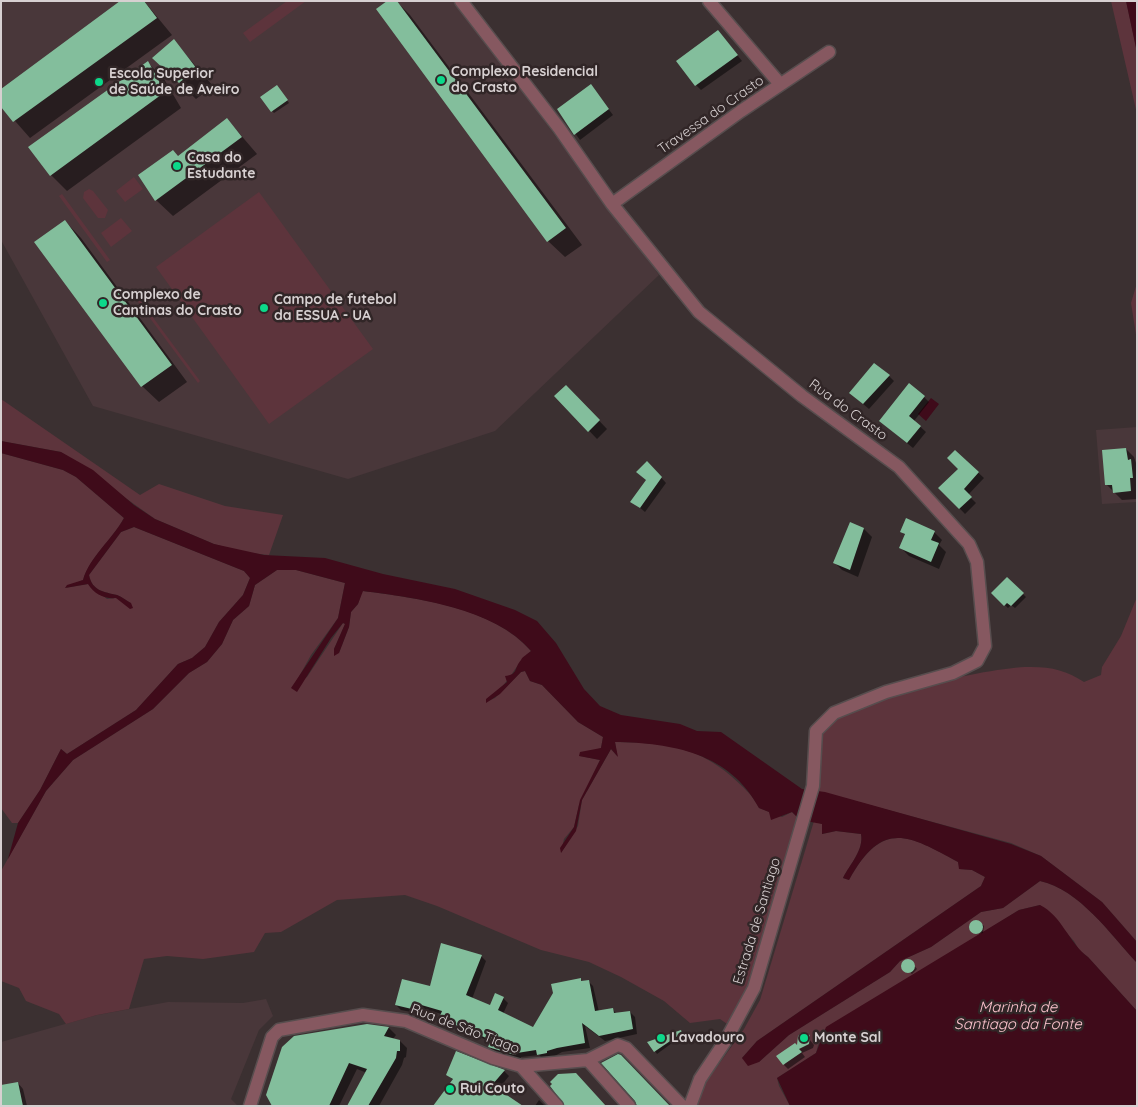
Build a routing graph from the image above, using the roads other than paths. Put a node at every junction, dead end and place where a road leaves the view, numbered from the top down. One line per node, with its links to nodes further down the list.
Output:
1 (461, 1): 5 (street, Rua do Crasto)
2 (709, 1): 4 (street)
3 (829, 52): 4 (street, Travessa do Crasto)
4 (780, 84): 5 (street, Travessa do Crasto)
5 (612, 204): 6 (street, Rua do Crasto)
6 (803, 821): 13 (street, Estrada de Santiago)
7 (588, 1060): 8 (street); 11 (street); 12 (street)
8 (521, 1066): 9 (street, Rua de São Tiago); 10 (street, Rua de São Tiago)
9 (250, 1106)
10 (557, 1106)
11 (629, 1106)
12 (682, 1106)
13 (690, 1106)

